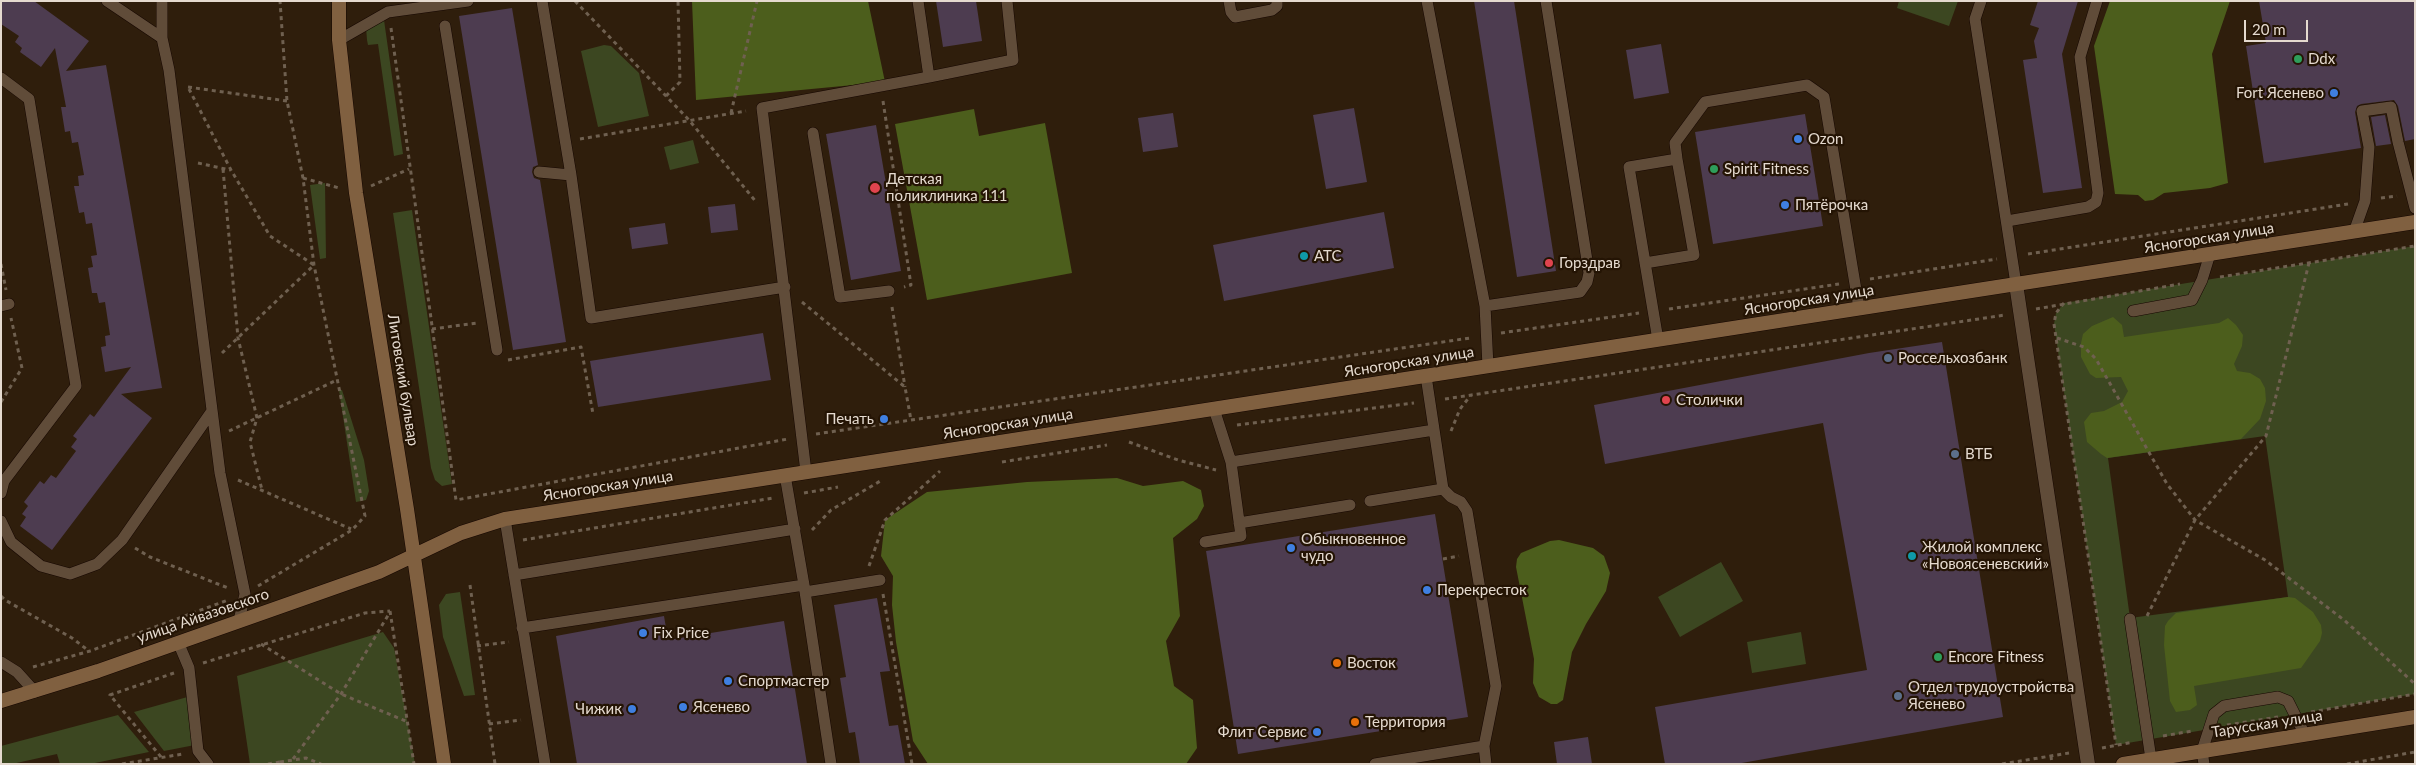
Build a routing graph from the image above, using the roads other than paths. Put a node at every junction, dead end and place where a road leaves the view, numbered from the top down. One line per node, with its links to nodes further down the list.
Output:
1 (107, 1): 15 (lane)
2 (162, 1): 15 (lane)
3 (339, 1): 16 (main road, Литовский бульвар)
4 (468, 1): 16 (lane)
5 (542, 1): 22 (lane)
6 (918, 1): 17 (lane)
7 (1007, 1): 17 (lane)
8 (1229, 1): 9 (lane)
9 (1277, 1)
10 (1427, 1): 32 (lane)
11 (1546, 1): 32 (lane)
12 (1981, 1): 24 (lane)
13 (2096, 1): 24 (lane)
14 (445, 26): 36 (lane)
15 (162, 38): 40 (lane)
16 (339, 40): 54 (main road, Литовский бульвар)
17 (929, 77): 30 (lane)
18 (1, 78): 46 (lane)
19 (813, 133): 31 (lane)
20 (1677, 160): 28 (lane); 28 (lane); 33 (lane)
21 (539, 172): 22 (lane)
22 (571, 175): 30 (lane)
23 (2415, 208): 26 (lane)
24 (2007, 220): 29 (lane)
25 (2415, 222): 26 (main road, Ясногорская улица)
26 (2354, 232): 27 (main road, Ясногорская улица)
27 (2210, 254): 29 (main road, Ясногорская улица); 34 (lane)
28 (1645, 263): 35 (lane)
29 (2016, 284): 33 (main road, Ясногорская улица); 76 (street)
30 (784, 287): 43 (lane)
31 (890, 290)
32 (1485, 306): 37 (lane)
33 (1859, 308): 35 (main road, Ясногорская улица)
34 (2133, 311)
35 (1658, 340): 37 (main road, Ясногорская улица)
36 (497, 350)
37 (1488, 366): 38 (main road, Ясногорская улица)
38 (1426, 376): 39 (main road, Ясногорская улица); 41 (lane)
39 (1214, 409): 42 (lane); 43 (main road, Ясногорская улица)
40 (212, 411): 50 (lane); 59 (lane)
41 (1434, 430): 42 (lane); 45 (lane)
42 (1230, 462): 51 (lane)
43 (806, 472): 44 (main road, Ясногорская улица)
44 (784, 475): 49 (main road, Ясногорская улица); 52 (lane)
45 (1443, 489): 47 (lane); 67 (lane)
46 (1, 493)
47 (1370, 501)
48 (1350, 505): 51 (lane)
49 (504, 519): 54 (main road, Ясногорская улица); 55 (lane)
50 (1, 521)
51 (1239, 523): 53 (lane)
52 (795, 529): 55 (lane); 57 (lane)
53 (1205, 542)
54 (414, 556): 59 (main road, улица Айвазовского); 71 (main road, Литовский бульвар)
55 (514, 575): 60 (lane)
56 (880, 580): 57 (lane)
57 (805, 589): 60 (lane); 73 (lane)
58 (2130, 619): 69 (lane)
59 (239, 621): 61 (main road, улица Айвазовского)
60 (523, 634): 72 (lane)
61 (178, 642): 63 (main road, улица Айвазовского); 70 (lane)
62 (1, 662): 63 (lane)
63 (35, 692): 64 (main road, улица Айвазовского)
64 (1, 701)
65 (2415, 717): 66 (main road, Тарусская улица)
66 (2306, 735): 68 (main road, Тарусская улица); 68 (lane)
67 (1484, 746): 74 (lane); 75 (lane)
68 (2203, 757): 69 (main road, Тарусская улица)
69 (2151, 759): 77 (main road, Тарусская улица)
70 (208, 764)
71 (444, 764)
72 (544, 764)
73 (832, 764)
74 (1375, 764)
75 (1486, 764)
76 (2088, 764)
77 (2124, 764)

